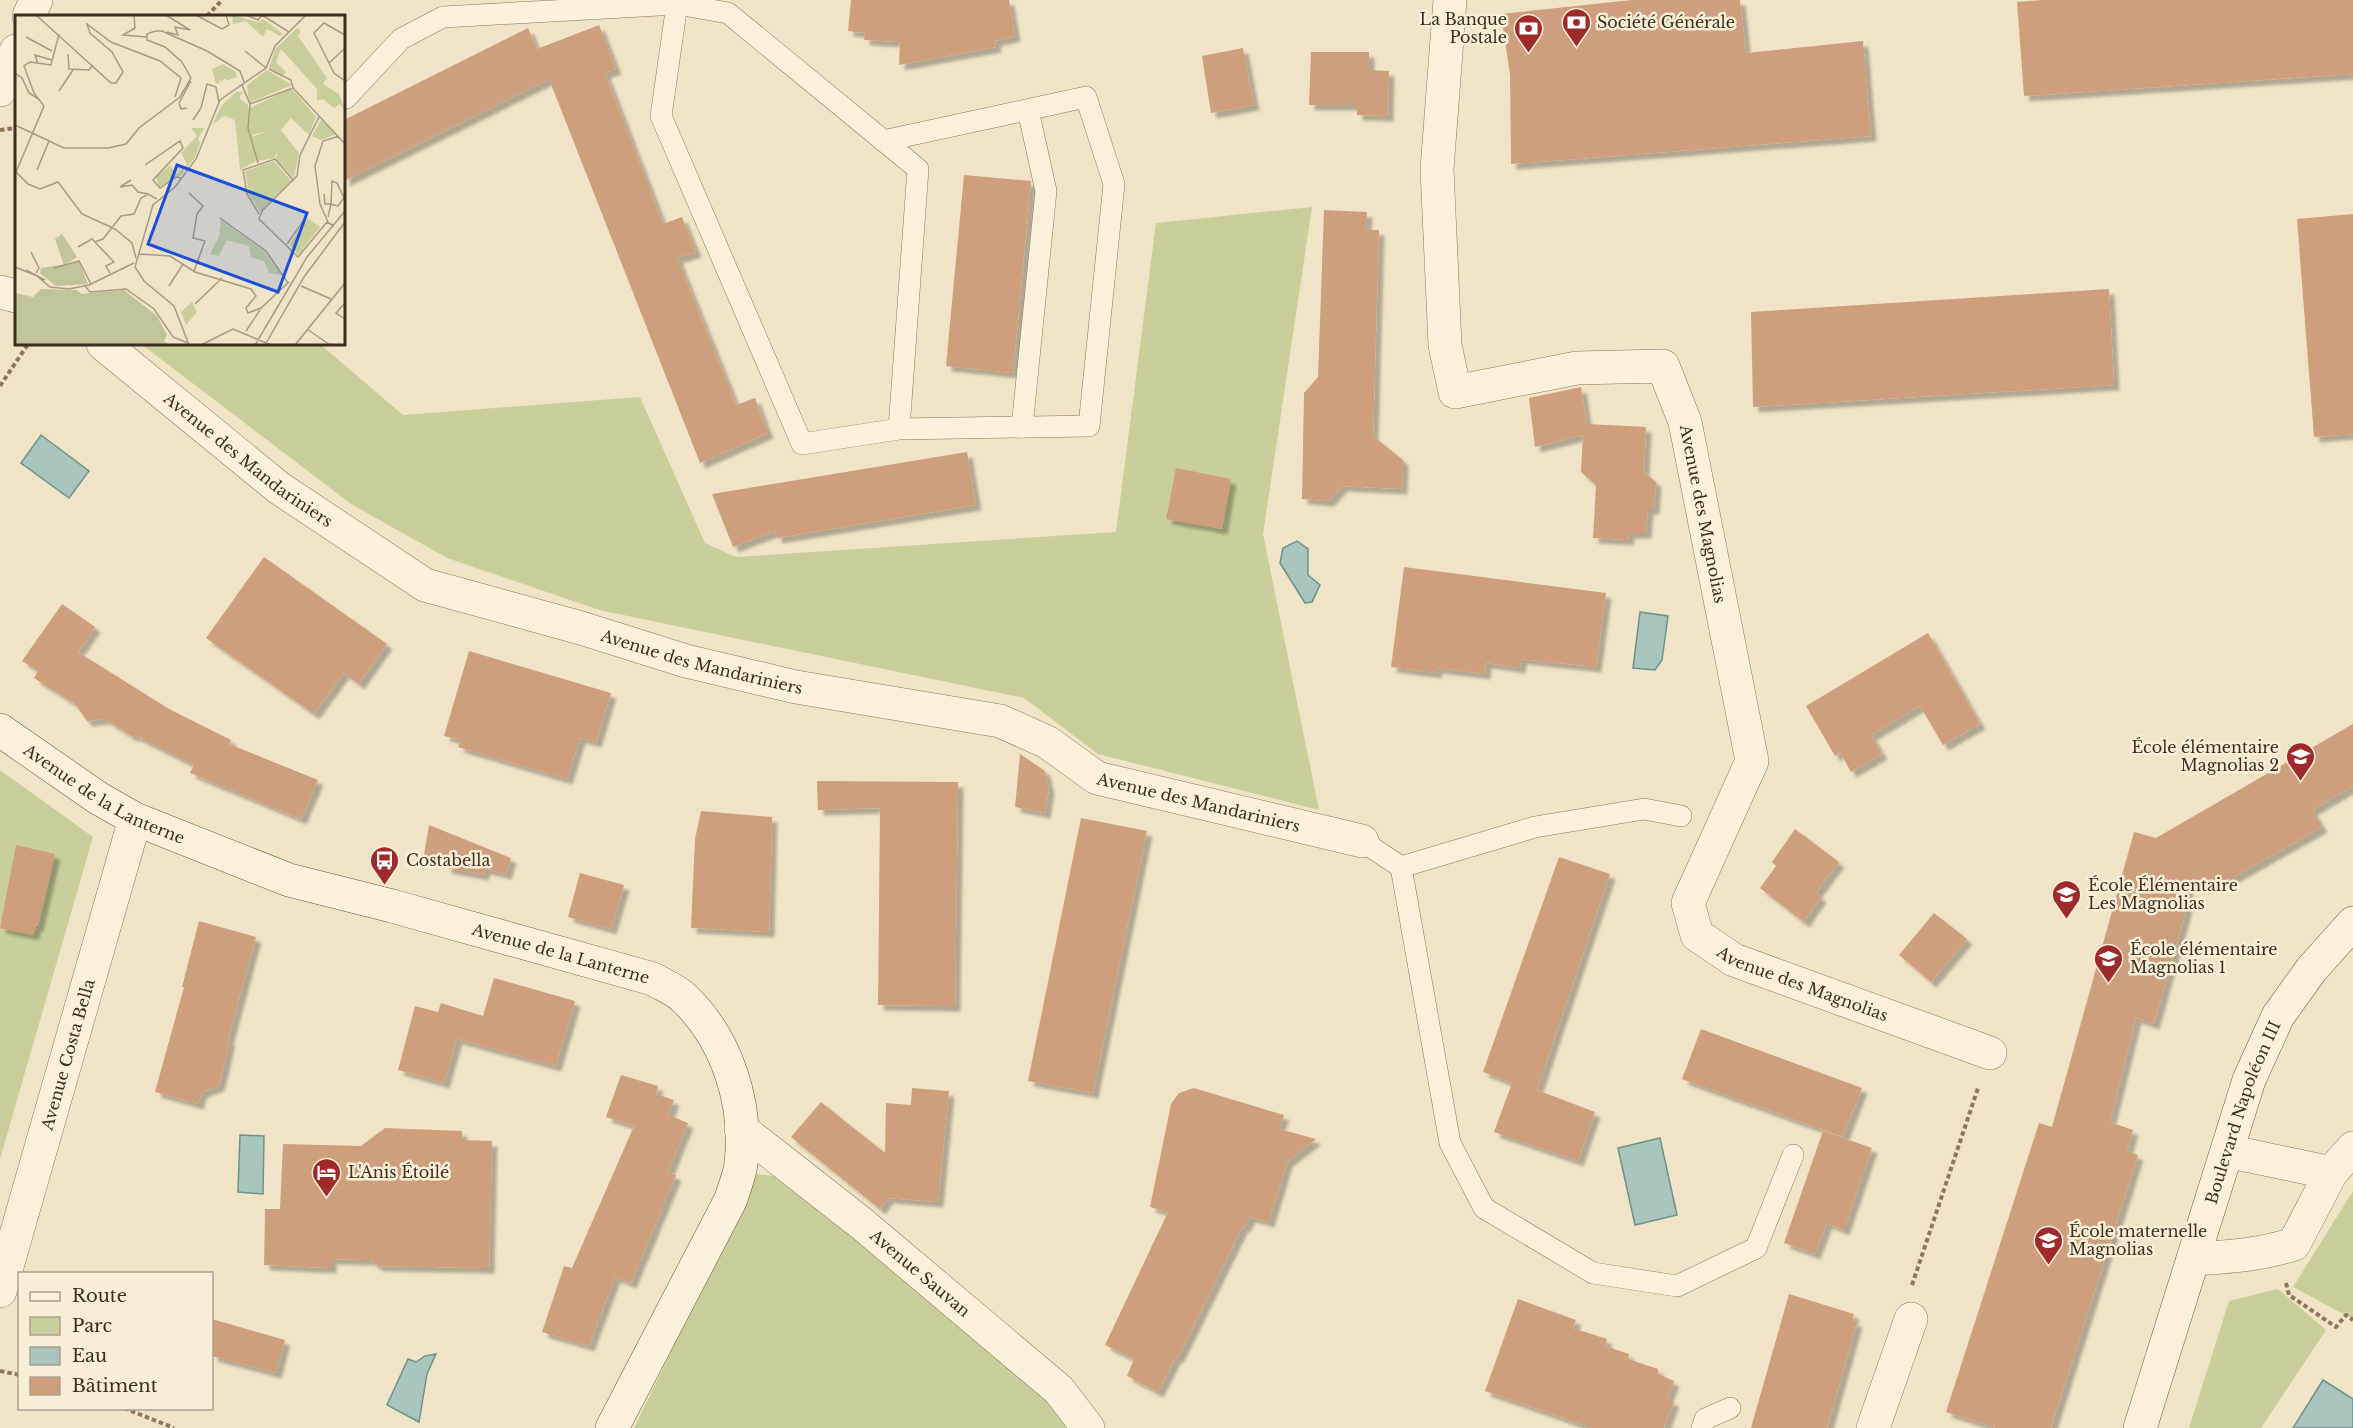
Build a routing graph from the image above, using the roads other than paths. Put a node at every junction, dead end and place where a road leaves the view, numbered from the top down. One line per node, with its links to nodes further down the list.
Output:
1 (36, 0): 4 (street)
2 (1450, 0): 21 (street, Avenue des Magnolias)
3 (677, 2): 7 (lane); 9 (lane); 14 (lane)
4 (29, 15)
5 (15, 53): 6 (street)
6 (0, 90)
7 (346, 98)
8 (1028, 110): 9 (lane); 13 (lane); 13 (lane)
9 (883, 141): 14 (lane)
10 (0, 292): 11 (street)
11 (15, 296)
12 (104, 345): 18 (street, Avenue des Mandariniers)
13 (1022, 427): 14 (lane)
14 (899, 429)
15 (0, 730): 17 (street, Avenue de la Lanterne)
16 (1681, 816): 19 (lane)
17 (135, 819): 22 (street, Avenue de la Lanterne); 28 (street, Avenue Costa Bella)
18 (1362, 841): 19 (lane)
19 (1401, 867): 25 (lane)
20 (2353, 923): 24 (street, Boulevard Napoléon III)
21 (1990, 1053)
22 (741, 1129): 31 (street, Avenue de la Lanterne); 32 (street, Avenue Sauvan)
23 (2353, 1148): 26 (street)
24 (2227, 1151): 26 (street); 27 (street, Boulevard Napoléon III)
25 (1793, 1155)
26 (2331, 1173): 27 (street)
27 (2193, 1259): 35 (street, Boulevard Napoléon III)
28 (0, 1291)
29 (1911, 1319): 34 (street)
30 (1730, 1408): 33 (lane)
31 (612, 1428)
32 (1088, 1428)
33 (1702, 1428)
34 (1873, 1428)
35 (2140, 1428)

